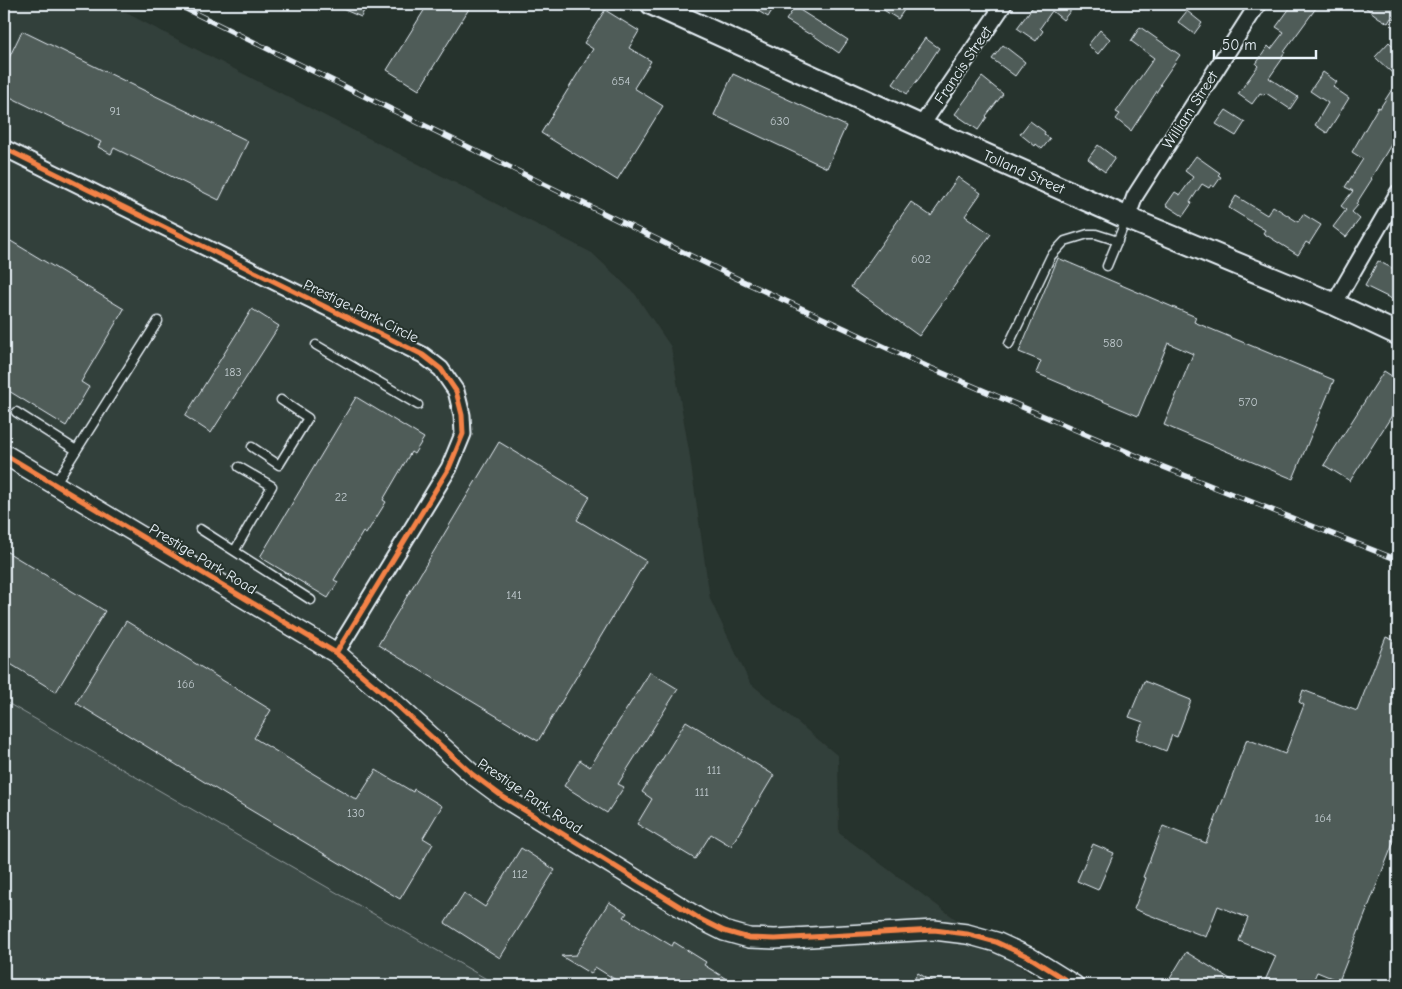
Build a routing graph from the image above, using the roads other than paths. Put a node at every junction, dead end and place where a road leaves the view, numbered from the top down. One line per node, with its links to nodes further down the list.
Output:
1 (652, 4): 4 (main road, Tolland Street)
2 (1004, 4): 4 (street, Francis Street)
3 (1258, 4): 7 (street, William Street)
4 (921, 126): 7 (main road, Tolland Street)
5 (4, 148): 26 (street, Prestige Park Circle)
6 (1398, 193): 10 (street)
7 (1127, 218): 8 (lane); 10 (main road, Tolland Street)
8 (1118, 241): 9 (lane); 13 (lane)
9 (1107, 266)
10 (1334, 304): 12 (main road, Tolland Street)
11 (158, 320): 19 (lane)
12 (1398, 334)
13 (1009, 344)
14 (316, 345): 16 (lane)
15 (281, 400): 18 (lane)
16 (418, 405)
17 (16, 412): 19 (lane)
18 (252, 447)
19 (76, 450): 22 (lane)
20 (4, 454): 22 (street, Prestige Park Road)
21 (239, 467): 24 (lane)
22 (55, 484): 26 (street, Prestige Park Road)
23 (200, 529): 24 (lane)
24 (235, 550): 25 (lane)
25 (311, 600)
26 (336, 653): 27 (street, Prestige Park Road)
27 (1074, 985)

